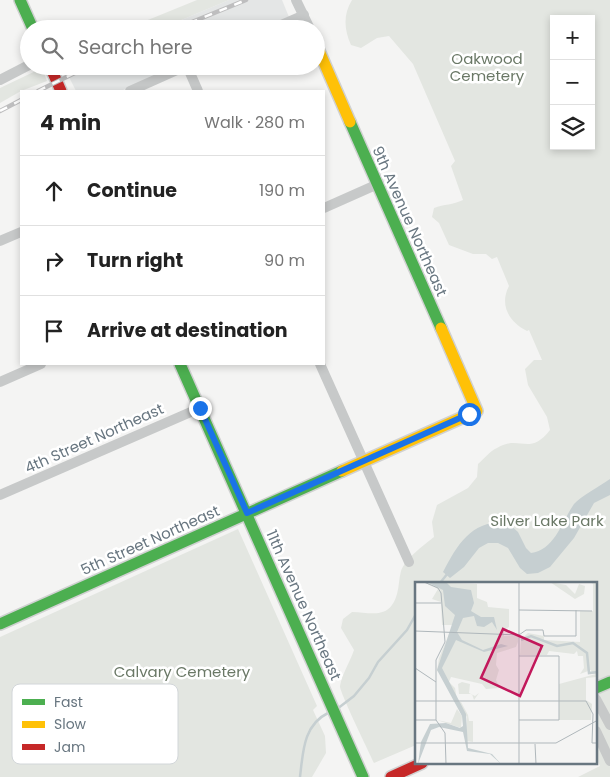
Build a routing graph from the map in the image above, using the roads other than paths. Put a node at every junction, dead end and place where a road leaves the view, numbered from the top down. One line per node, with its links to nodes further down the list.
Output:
1 (20, 0): 4 (street)
2 (296, 0): 3 (street)
3 (304, 15): 5 (street); 6 (street)
4 (29, 20)
5 (293, 20)
6 (306, 20)
7 (325, 64): 16 (street, 9th Avenue Northeast)
8 (20, 70): 12 (street)
9 (54, 75): 13 (street)
10 (166, 75): 14 (street)
11 (190, 75): 15 (street)
12 (0, 80)
13 (61, 90)
14 (132, 90)
15 (198, 90)
16 (378, 184): 17 (street); 25 (street, 9th Avenue Northeast)
17 (325, 208)
18 (20, 232): 19 (street)
19 (0, 241)
20 (40, 365): 23 (street)
21 (180, 365): 24 (street, 11th Avenue Northeast)
22 (320, 365): 26 (street)
23 (0, 382)
24 (200, 408): 27 (street, 4th Street Northeast); 28 (street, 11th Avenue Northeast)
25 (477, 411): 26 (street, 5th Street Northeast)
26 (364, 462): 28 (street, 5th Street Northeast); 29 (street)
27 (0, 495)
28 (247, 513): 30 (street, 5th Street Northeast); 38 (street, 11th Avenue Northeast)
29 (409, 562)
30 (0, 624)
31 (610, 682): 32 (street)
32 (598, 687)
33 (598, 702): 34 (street)
34 (610, 725)
35 (598, 735): 36 (street)
36 (610, 761)
37 (420, 764): 39 (street)
38 (364, 777)
39 (391, 777)

